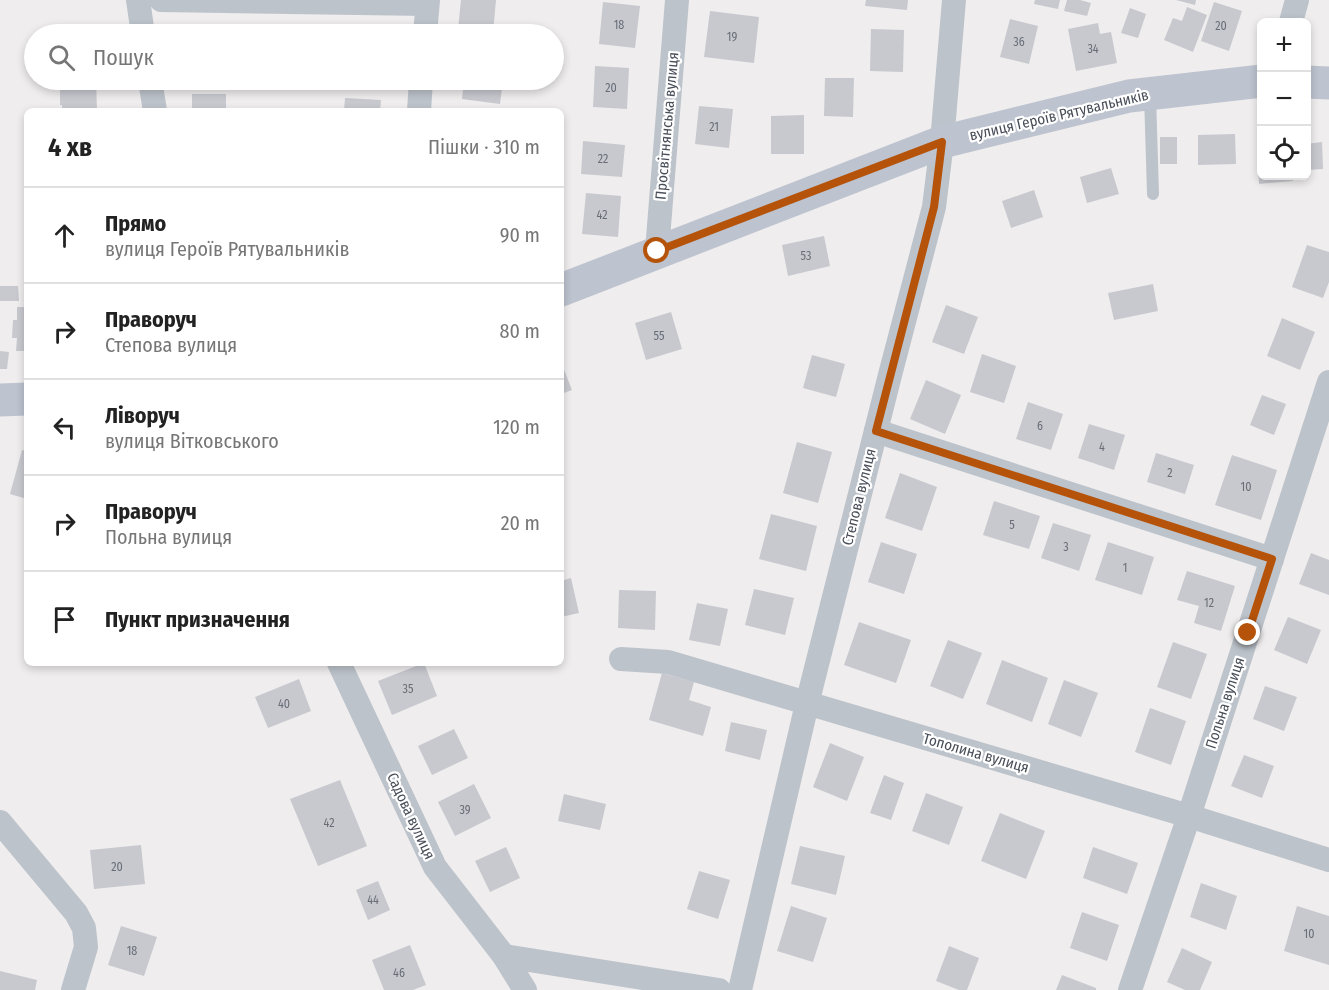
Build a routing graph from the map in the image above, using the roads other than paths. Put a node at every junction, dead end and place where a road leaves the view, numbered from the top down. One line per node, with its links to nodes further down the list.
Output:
1 (138, 0): 8 (street)
2 (161, 0): 6 (street)
3 (677, 0): 20 (street, Просвітнянська вулиця)
4 (954, 0): 18 (street, Степова вулиця)
5 (1298, 0): 7 (street)
6 (428, 2): 9 (street)
7 (1293, 18)
8 (142, 24)
9 (426, 24)
10 (1311, 81): 12 (street)
11 (1257, 82): 15 (street, вулиця Героїв Рятувальників)
12 (1329, 83)
13 (152, 90): 16 (street)
14 (420, 90): 17 (street)
15 (1150, 93): 18 (street, вулиця Героїв Рятувальників); 19 (lane)
16 (155, 108)
17 (419, 108)
18 (942, 142): 20 (street, вулиця Героїв Рятувальників); 25 (street, Степова вулиця)
19 (1153, 194)
20 (657, 251): 21 (street, вулиця Героїв Рятувальників)
21 (564, 289)
22 (1329, 382): 26 (street, Польна вулиця)
23 (24, 399): 24 (street)
24 (0, 400)
25 (876, 431): 26 (street); 29 (street, Степова вулиця)
26 (1272, 559): 30 (street, Польна вулиця)
27 (621, 659): 29 (street, Тополина вулиця)
28 (340, 666): 33 (street, Садова вулиця)
29 (807, 704): 30 (street, Тополина вулиця); 37 (street, Степова вулиця)
30 (1189, 816): 32 (street, Тополина вулиця); 38 (street, Польна вулиця)
31 (0, 822): 34 (street)
32 (1329, 860)
33 (504, 956): 35 (street, Садова вулиця); 36 (street)
34 (74, 990)
35 (525, 990)
36 (720, 990)
37 (740, 990)
38 (1130, 990)

